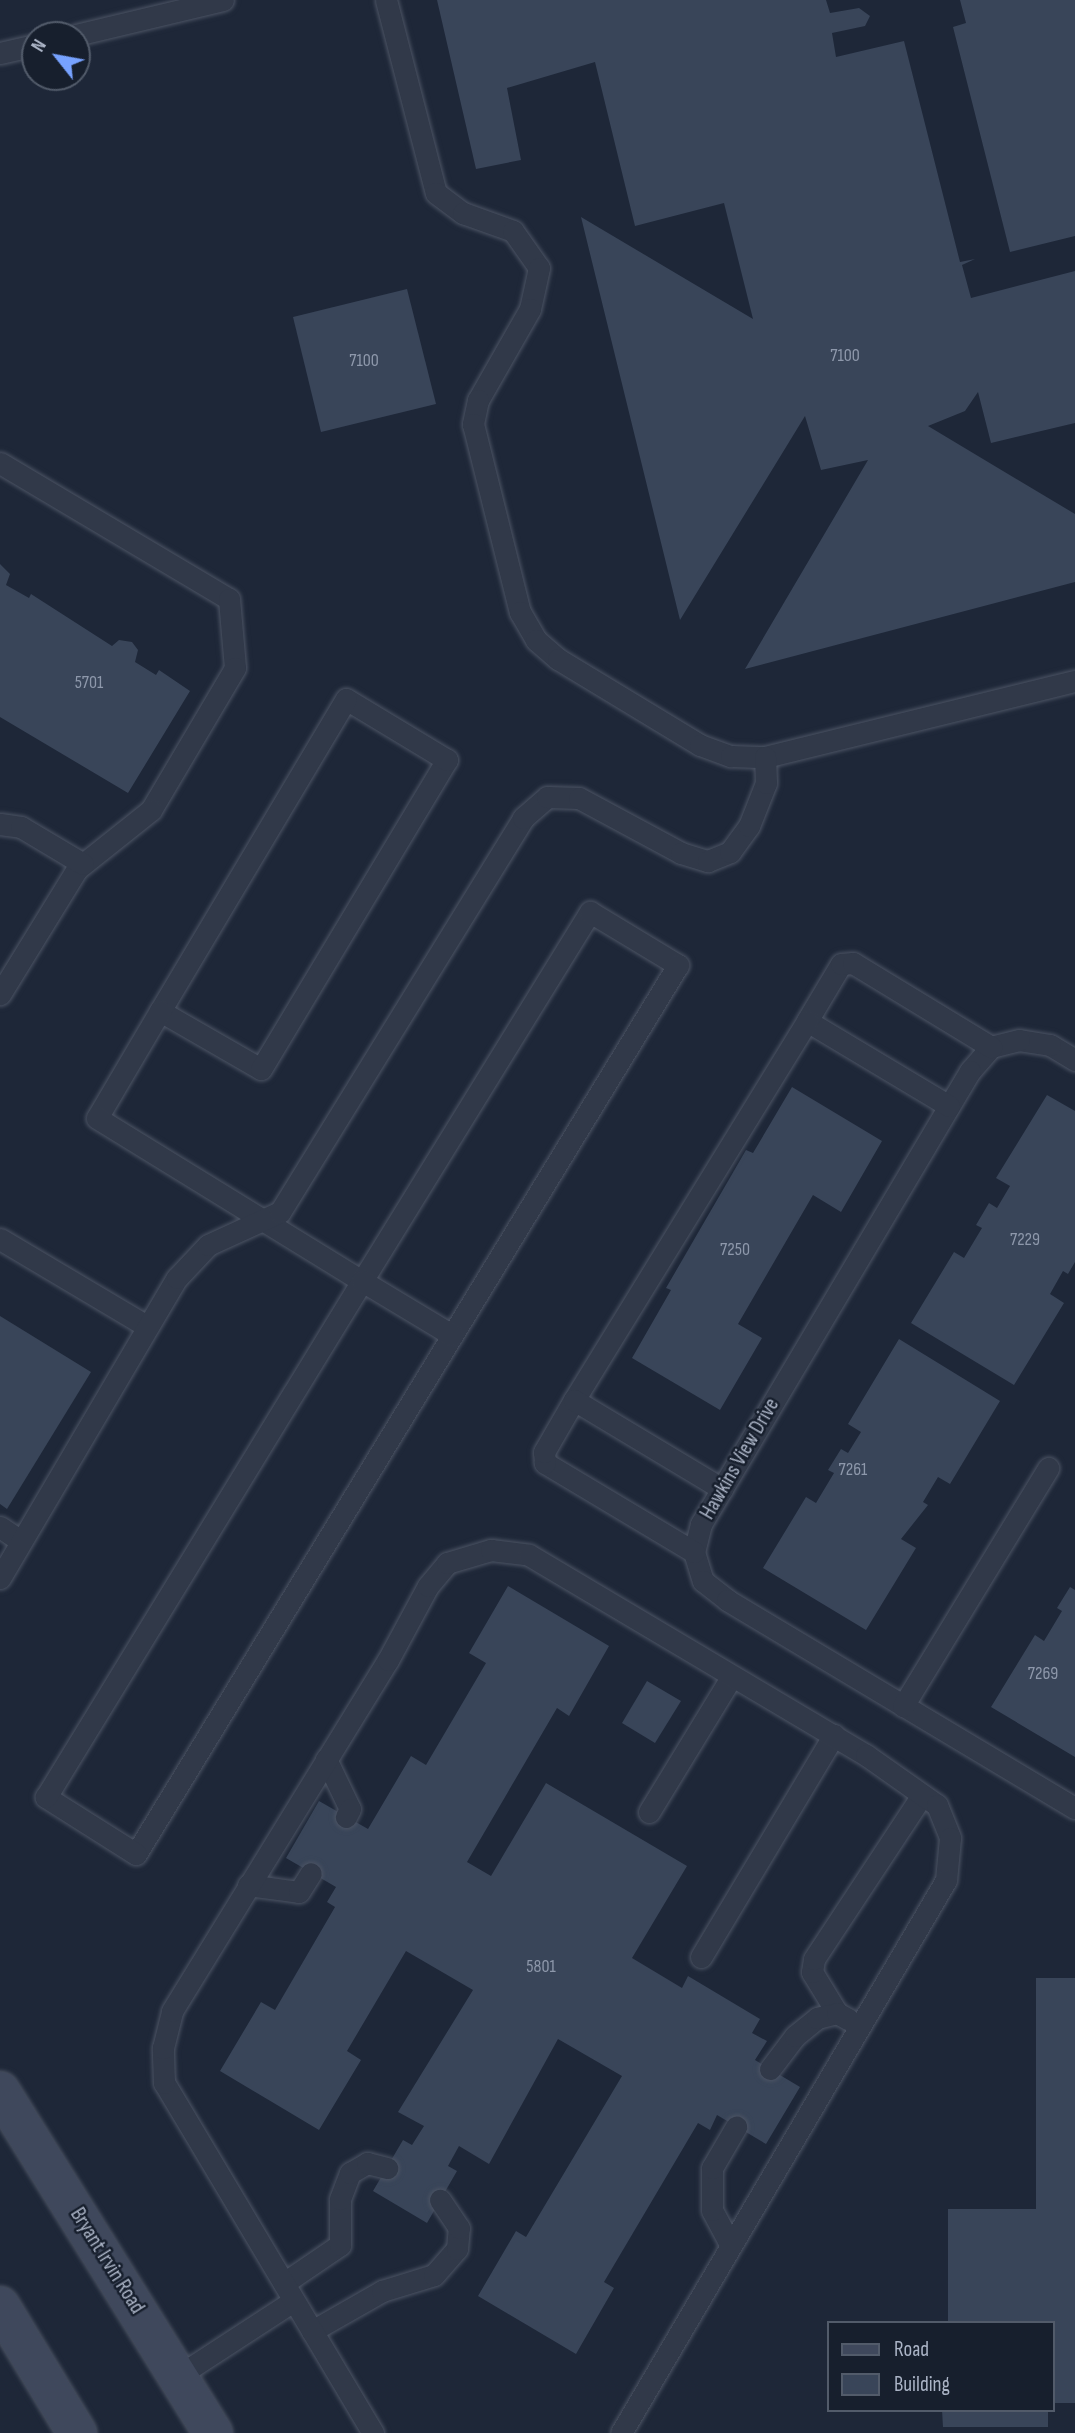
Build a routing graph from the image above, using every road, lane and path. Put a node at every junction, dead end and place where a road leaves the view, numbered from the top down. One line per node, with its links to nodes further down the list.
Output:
1 (223, 0): 3 (lane)
2 (386, 0): 8 (lane)
3 (91, 31)
4 (21, 48): 5 (lane)
5 (0, 53)
6 (0, 463): 10 (lane)
7 (1075, 681): 8 (lane)
8 (765, 757): 17 (lane)
9 (0, 824): 10 (lane)
10 (83, 864): 11 (lane)
11 (0, 993)
12 (160, 1011): 12 (lane); 17 (lane)
13 (807, 1021): 14 (lane); 16 (lane); 22 (lane)
14 (991, 1046): 15 (lane); 16 (lane, Hawkins View Drive)
15 (1075, 1060)
16 (949, 1106): 24 (lane, Hawkins View Drive)
17 (261, 1221): 19 (lane); 20 (lane)
18 (0, 1239): 20 (lane)
19 (362, 1281): 21 (lane); 21 (lane); 21 (lane)
20 (145, 1325): 26 (lane)
21 (452, 1335)
22 (574, 1400): 24 (lane); 27 (lane)
23 (1048, 1468): 30 (lane)
24 (722, 1489): 27 (lane, Hawkins View Drive)
25 (0, 1527): 26 (lane)
26 (21, 1541): 28 (lane)
27 (694, 1552): 30 (lane)
28 (0, 1578)
29 (732, 1675): 31 (lane); 32 (lane); 35 (lane)
30 (903, 1706): 34 (lane)
31 (834, 1735): 33 (lane); 39 (lane)
32 (326, 1759): 36 (lane); 38 (lane)
33 (922, 1795): 40 (lane); 41 (lane)
34 (1075, 1808)
35 (649, 1812)
36 (346, 1817)
37 (311, 1873): 38 (lane)
38 (248, 1885): 48 (lane)
39 (701, 1957)
40 (837, 2013): 41 (lane); 42 (lane)
41 (860, 2025): 47 (lane)
42 (771, 2069)
43 (0, 2091): 51 (main road, Bryant Irvin Road)
44 (736, 2127): 47 (lane)
45 (387, 2168): 48 (lane)
46 (440, 2200): 50 (lane)
47 (730, 2244): 55 (lane)
48 (288, 2292): 50 (lane); 51 (lane)
49 (0, 2306): 52 (main road)
50 (312, 2331): 54 (lane)
51 (178, 2376): 53 (main road, Bryant Irvin Road)
52 (77, 2433)
53 (213, 2433)
54 (373, 2433)
55 (621, 2433)

